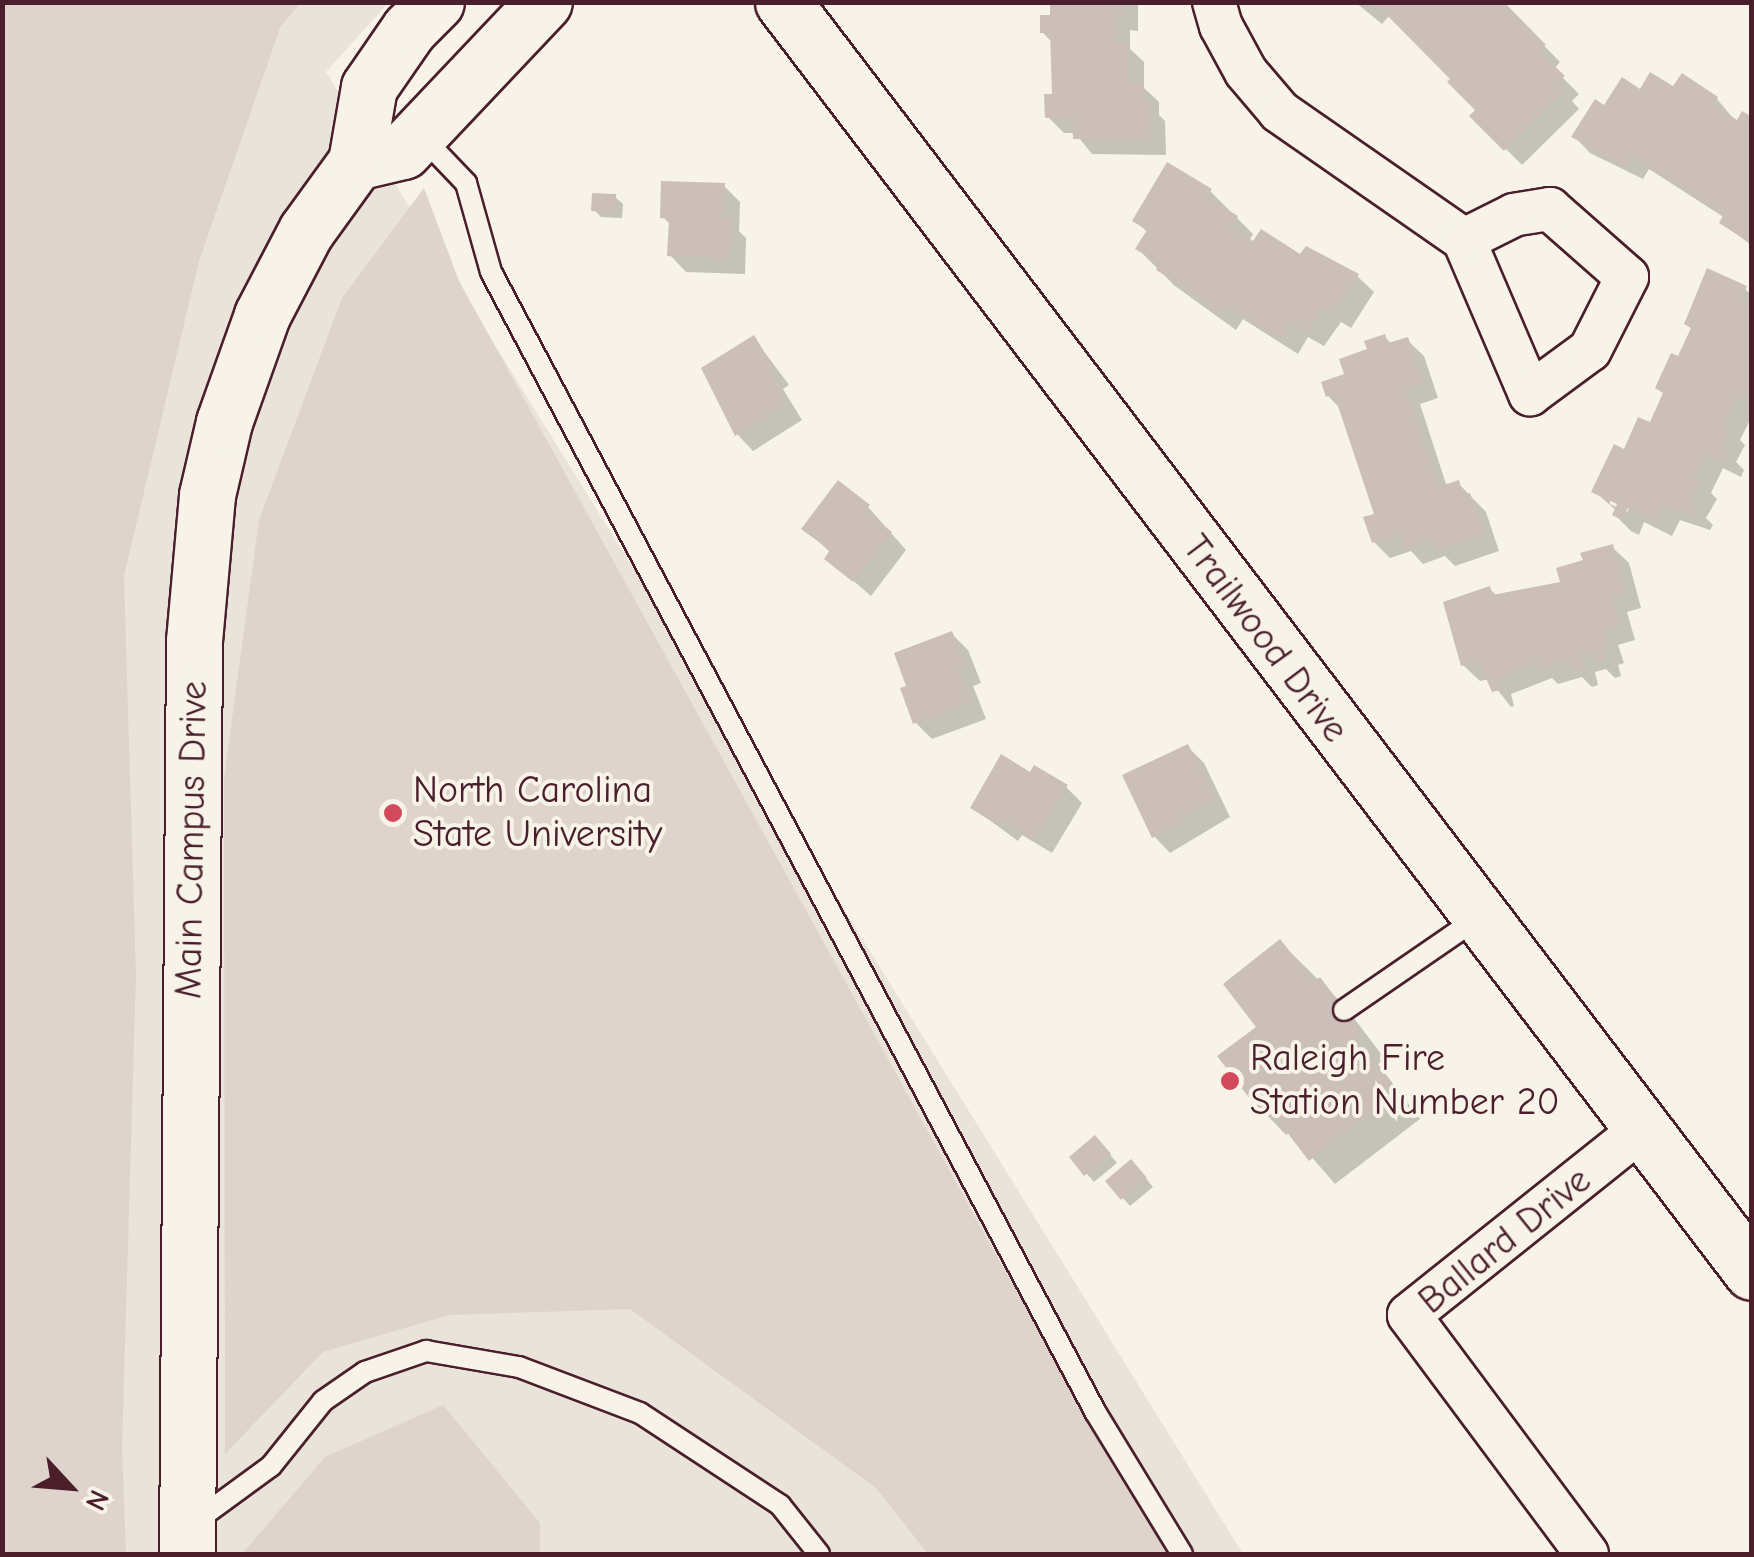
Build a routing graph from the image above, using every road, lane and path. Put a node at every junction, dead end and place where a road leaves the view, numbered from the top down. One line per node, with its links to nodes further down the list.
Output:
1 (436, 2): 6 (main road, Main Campus Drive)
2 (544, 2): 5 (main road)
3 (782, 2): 8 (main road, Trailwood Drive)
4 (1214, 2): 7 (street)
5 (419, 134): 6 (main road); 14 (lane)
6 (356, 162): 12 (main road, Main Campus Drive)
7 (1464, 240)
8 (1478, 918): 9 (lane); 10 (main road, Trailwood Drive)
9 (1344, 1010)
10 (1642, 1130): 11 (main road, Trailwood Drive); 15 (street, Ballard Drive)
11 (1752, 1272)
12 (187, 1541): 13 (lane)
13 (819, 1554)
14 (1182, 1554)
15 (1588, 1554)

